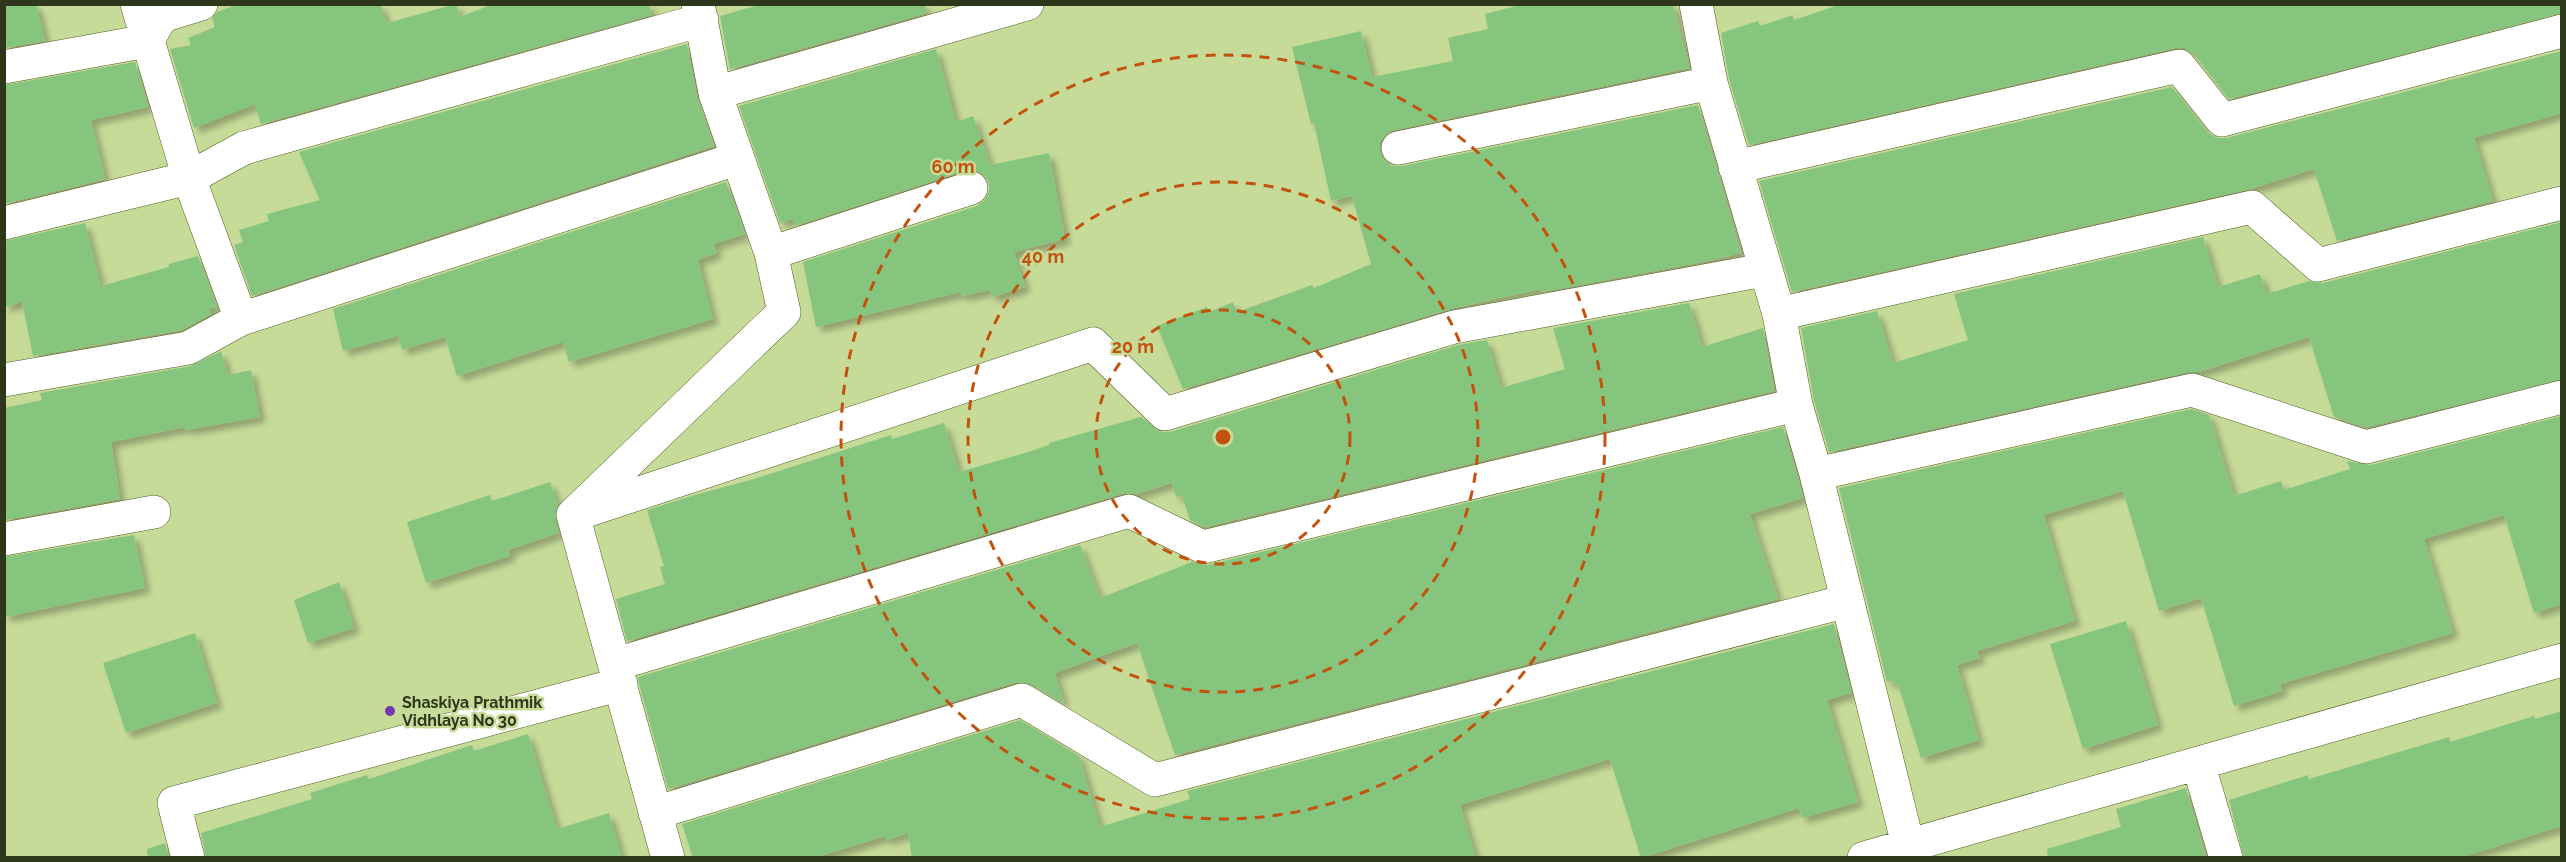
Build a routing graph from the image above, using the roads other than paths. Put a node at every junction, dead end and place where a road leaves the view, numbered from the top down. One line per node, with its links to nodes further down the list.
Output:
1 (137, 4): 7 (street)
2 (201, 4): 7 (street)
3 (1027, 4): 10 (street)
4 (1698, 5): 9 (street)
5 (700, 13): 10 (street); 14 (street)
6 (2562, 31): 13 (street)
7 (147, 41): 8 (street); 14 (street)
8 (4, 67)
9 (1712, 83): 11 (street); 13 (street)
10 (715, 93): 12 (street)
11 (1398, 148)
12 (736, 159): 18 (street); 21 (street)
13 (1735, 167): 19 (street)
14 (189, 178): 17 (street); 21 (street)
15 (972, 188): 18 (street)
16 (2562, 203): 20 (street)
17 (4, 223)
18 (771, 253): 27 (street)
19 (1764, 270): 20 (street); 27 (street)
20 (1779, 314): 24 (street)
21 (241, 319): 22 (street)
22 (4, 380)
23 (2562, 397): 25 (street)
24 (1796, 405): 25 (street); 31 (street)
25 (1816, 474): 29 (street)
26 (154, 512): 28 (street)
27 (573, 514): 31 (street)
28 (4, 539)
29 (1847, 601): 33 (street); 34 (street)
30 (2562, 660): 32 (street)
31 (619, 674): 33 (street); 35 (street)
32 (2198, 763): 34 (street); 38 (street)
33 (655, 813): 36 (street)
34 (1908, 845): 37 (street)
35 (188, 858)
36 (668, 858)
37 (1864, 858)
38 (2226, 858)

